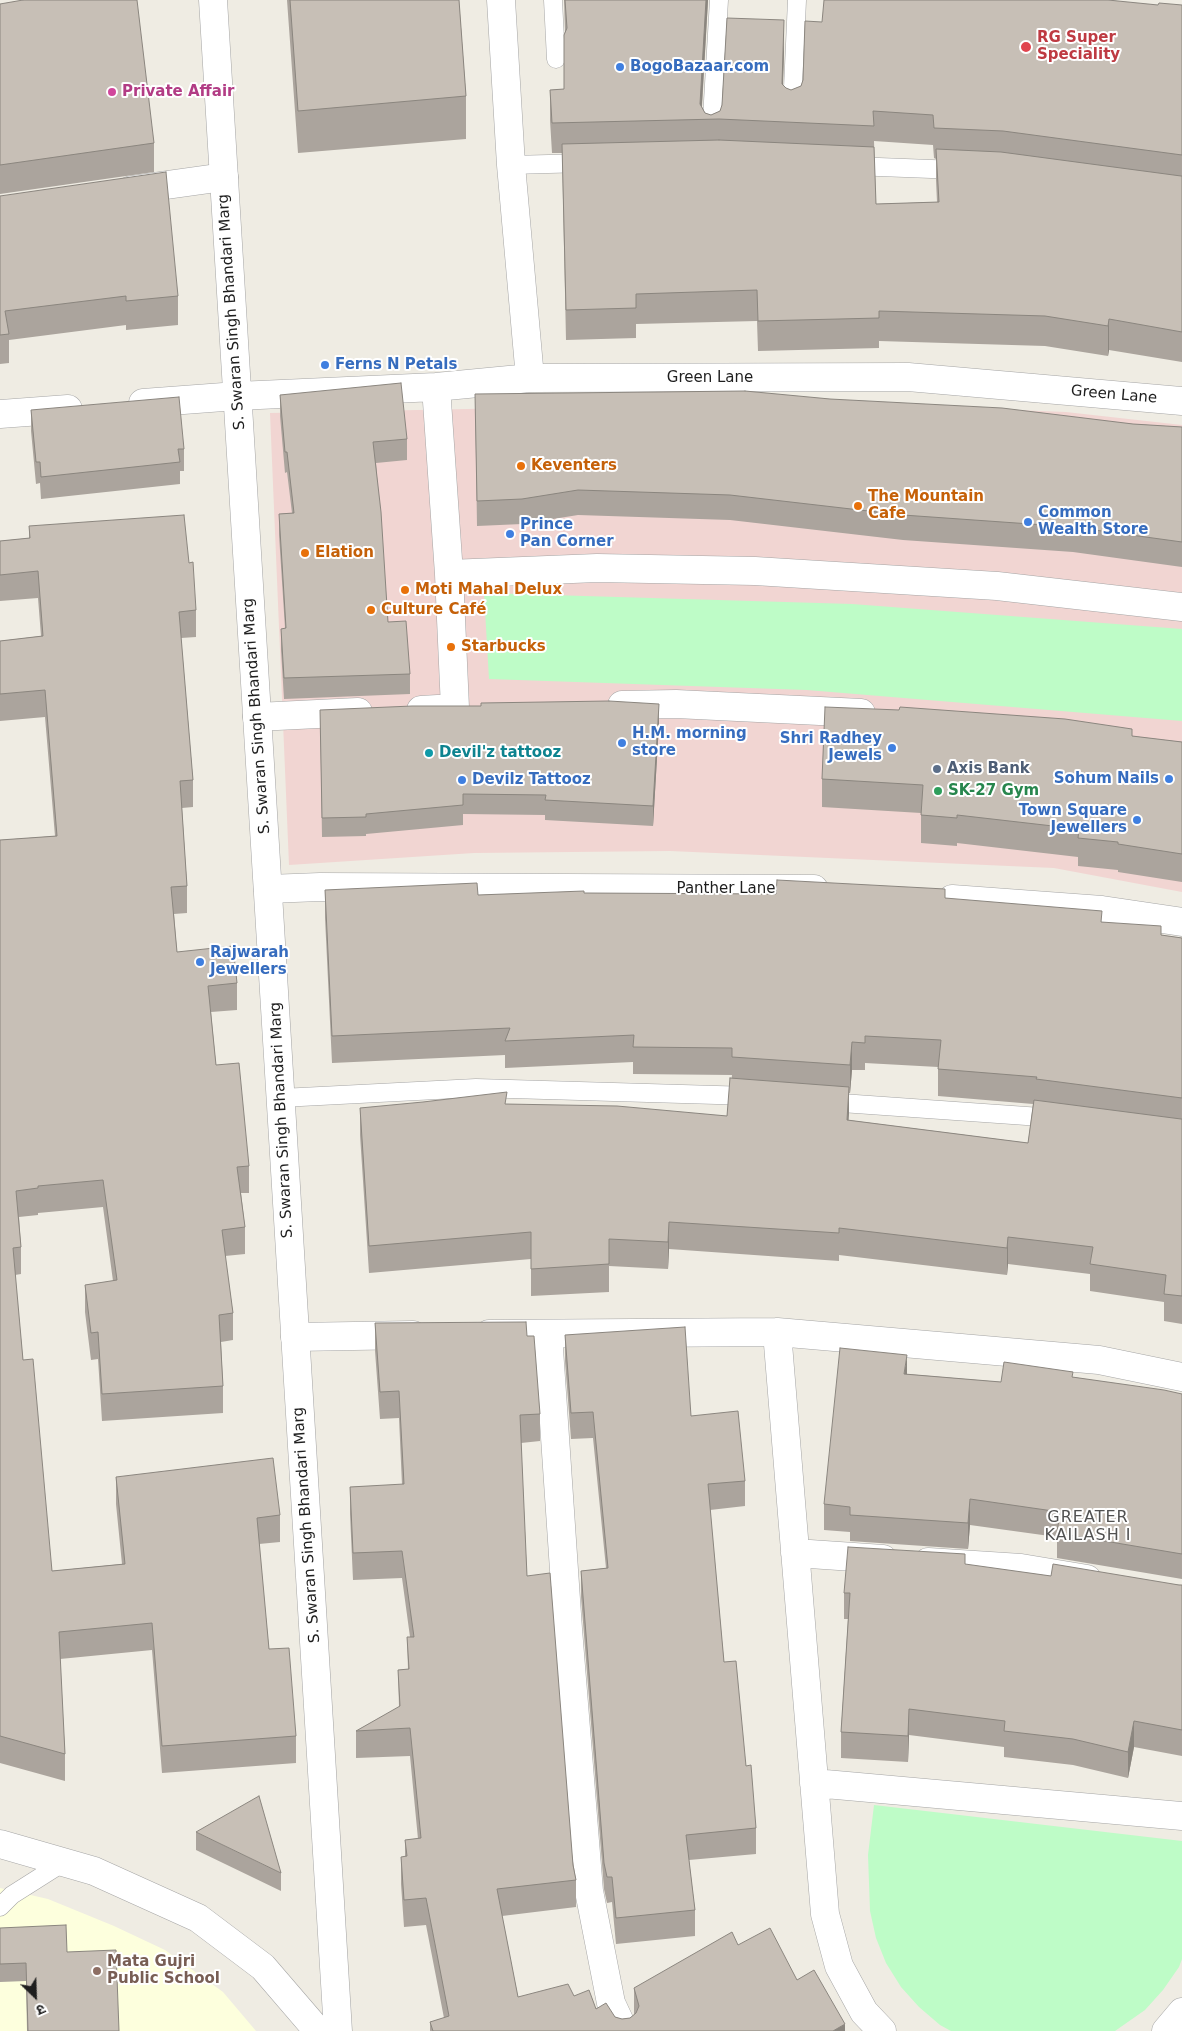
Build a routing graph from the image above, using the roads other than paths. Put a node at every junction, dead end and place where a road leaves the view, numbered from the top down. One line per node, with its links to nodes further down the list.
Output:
1 (213, 0): 13 (street, S. Swaran Singh Bhandari Marg)
2 (501, 0): 10 (street)
3 (553, 0): 6 (lane)
4 (719, 0): 8 (lane)
5 (797, 0): 7 (lane)
6 (556, 59)
7 (792, 110)
8 (711, 135)
9 (599, 163): 10 (lane)
10 (511, 165): 15 (street)
11 (836, 165): 12 (lane)
12 (973, 171)
13 (224, 177): 14 (street); 17 (street, S. Swaran Singh Bhandari Marg)
14 (104, 194)
15 (530, 378): 16 (street, Green Lane); 18 (street, Green Lane)
16 (436, 387): 17 (street, Green Lane); 22 (street)
17 (237, 396): 19 (street, Green Lane); 28 (street, S. Swaran Singh Bhandari Marg)
18 (1182, 401)
19 (122, 405)
20 (93, 407): 21 (street)
21 (0, 414)
22 (449, 574): 23 (street); 25 (street)
23 (1182, 607)
24 (599, 706): 27 (street)
25 (456, 708): 26 (street); 28 (street)
26 (484, 708)
27 (882, 714)
28 (257, 717): 29 (street, S. Swaran Singh Bhandari Marg)
29 (268, 889): 30 (street, Panther Lane); 34 (street, S. Swaran Singh Bhandari Marg)
30 (834, 891)
31 (924, 897): 32 (street)
32 (1182, 922)
33 (763, 1097): 34 (lane)
34 (281, 1098): 39 (street, S. Swaran Singh Bhandari Marg)
35 (812, 1101): 36 (lane)
36 (1074, 1121)
37 (777, 1332): 38 (street); 40 (street); 41 (street)
38 (548, 1334): 39 (street); 51 (street)
39 (295, 1337): 50 (street, S. Swaran Singh Bhandari Marg)
40 (1182, 1377)
41 (795, 1553): 42 (street); 43 (street)
42 (1116, 1584)
43 (814, 1783): 44 (street); 52 (street)
44 (1182, 1816)
45 (0, 1844): 46 (street)
46 (64, 1862): 47 (lane); 49 (street)
47 (0, 1907)
48 (1182, 2012): 53 (street)
49 (318, 2031)
50 (338, 2031)
51 (624, 2031)
52 (882, 2031)
53 (1166, 2031)

